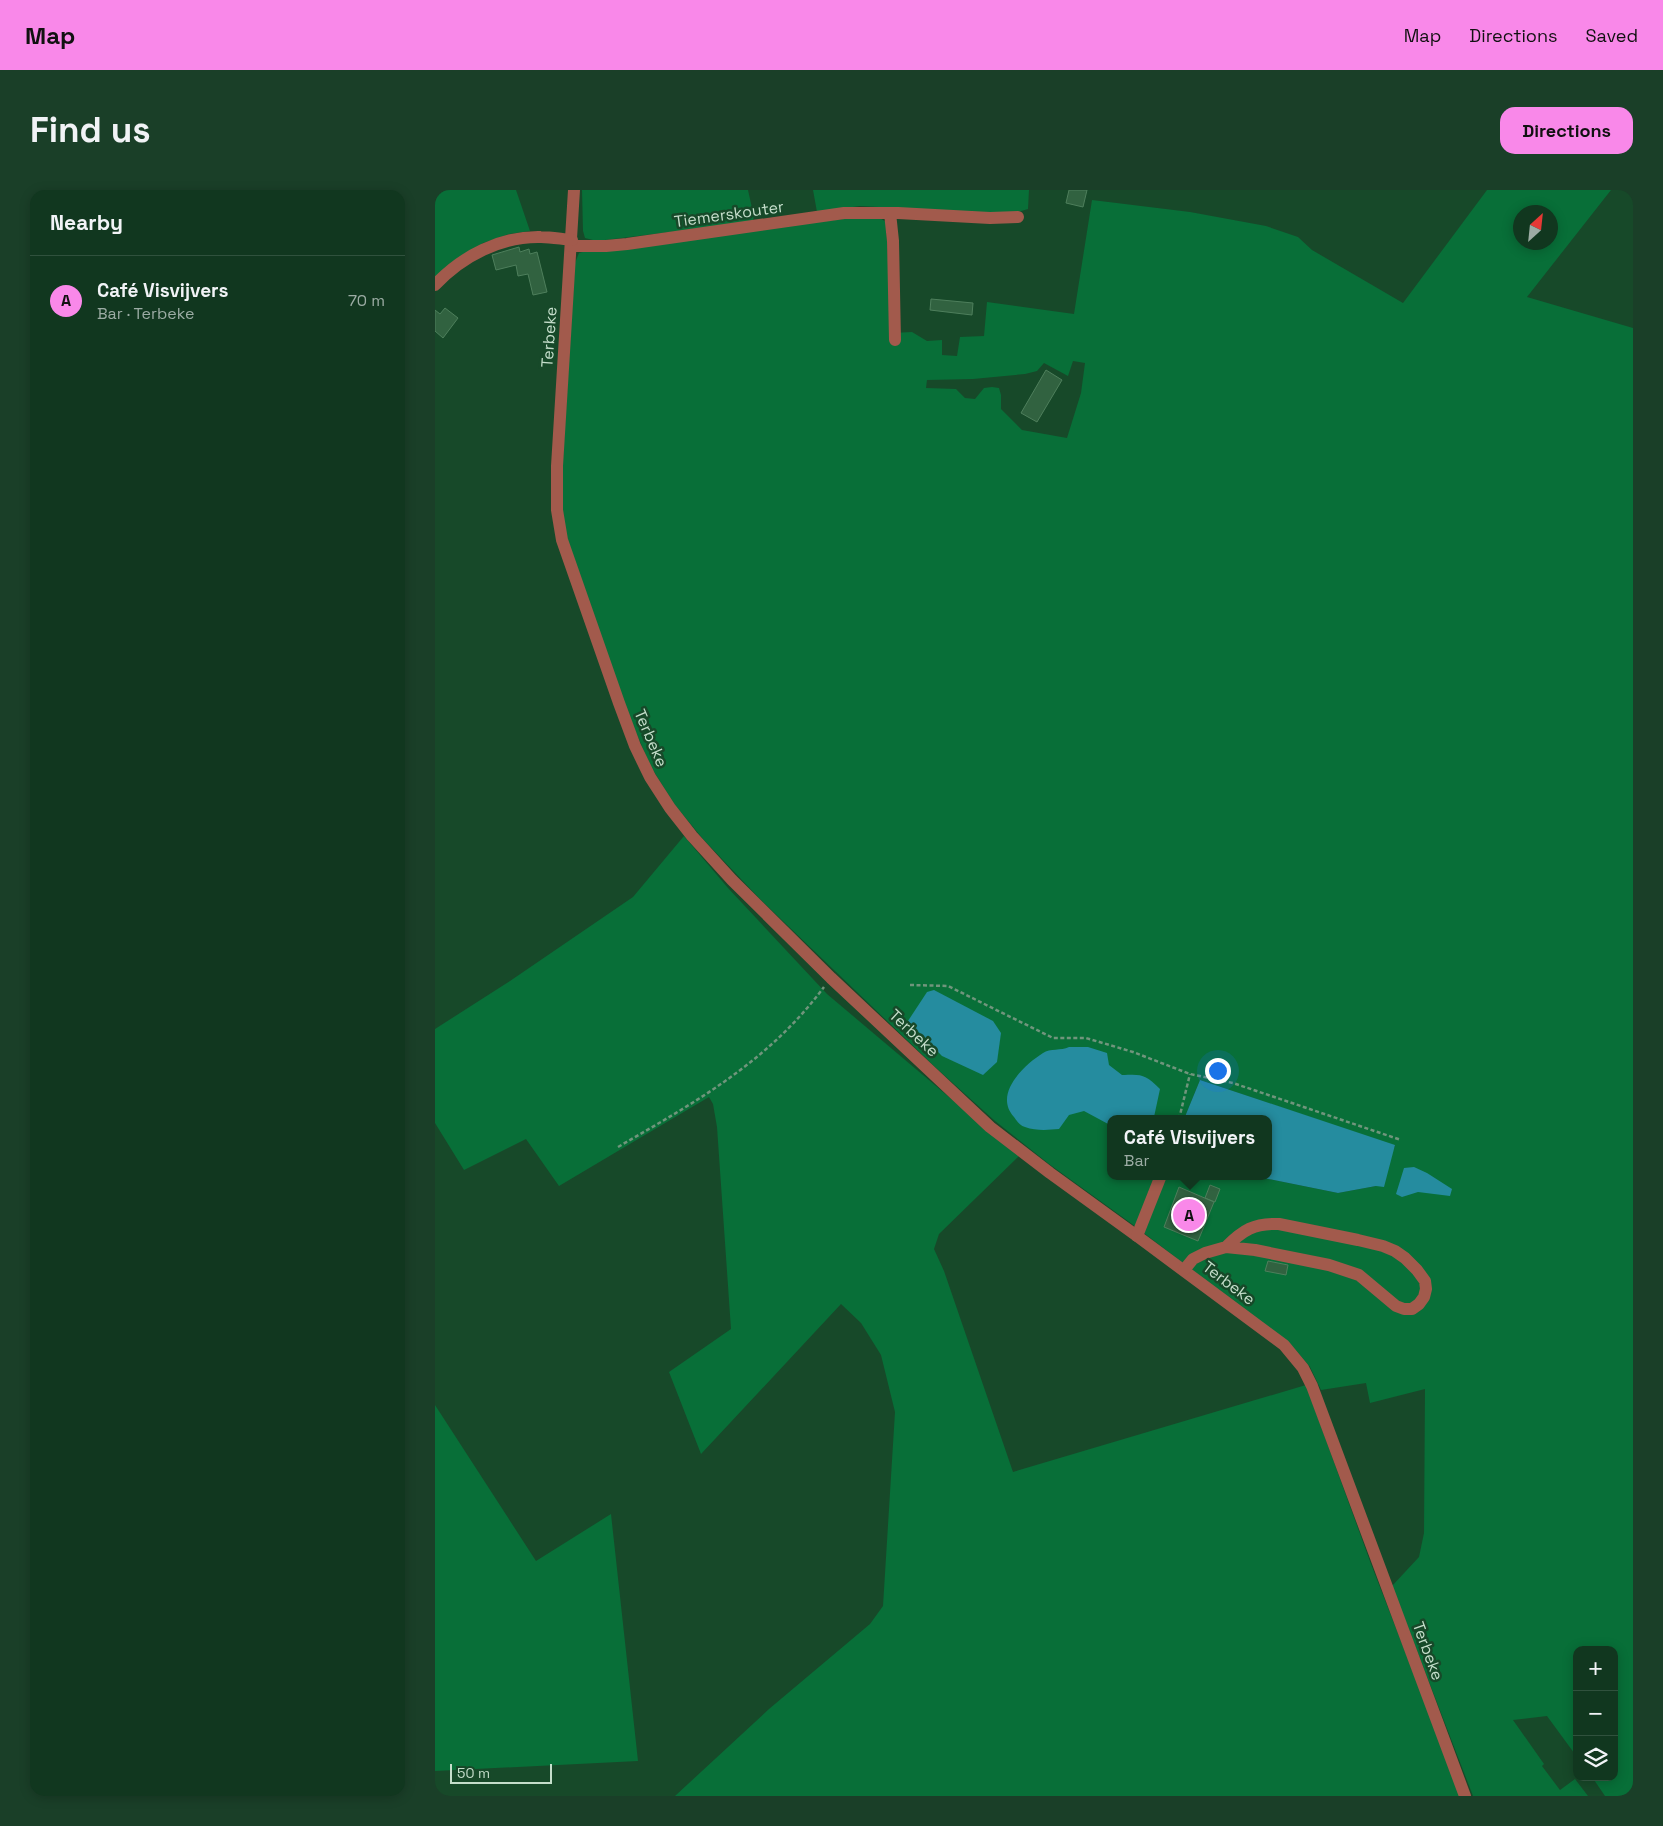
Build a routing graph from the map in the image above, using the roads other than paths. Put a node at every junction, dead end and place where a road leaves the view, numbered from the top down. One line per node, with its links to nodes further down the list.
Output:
1 (574, 190): 4 (street, Terbeke)
2 (890, 213): 3 (street, Tiemerskouter); 4 (street, Tiemerskouter); 6 (street)
3 (1018, 217)
4 (571, 243): 5 (street, Tiemerskouter); 8 (street, Terbeke)
5 (435, 285)
6 (895, 340)
7 (1159, 1180): 8 (street)
8 (1137, 1236): 10 (street, Terbeke)
9 (1226, 1247): 9 (street); 10 (street)
10 (1184, 1270): 11 (street, Terbeke)
11 (1465, 1796)

